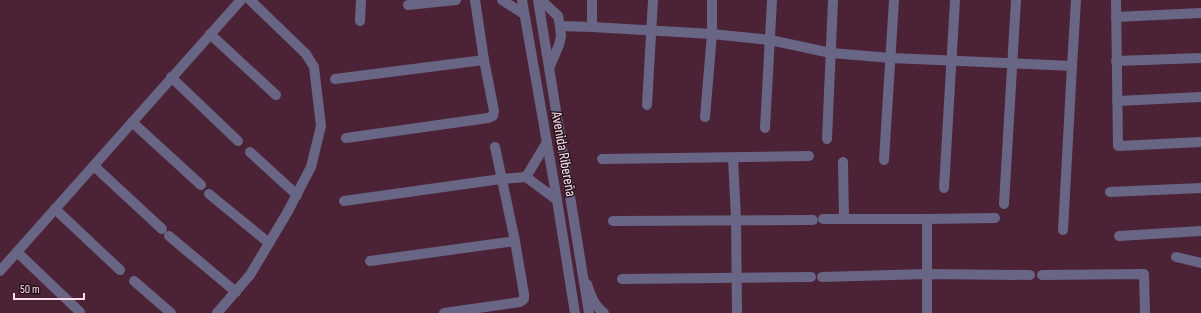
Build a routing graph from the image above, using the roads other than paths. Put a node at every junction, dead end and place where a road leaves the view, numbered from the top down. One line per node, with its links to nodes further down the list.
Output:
1 (241, 0): 27 (street)
2 (250, 0): 68 (street)
3 (361, 0): 23 (street)
4 (456, 0): 19 (street)
5 (475, 0): 33 (street)
6 (502, 0): 21 (street)
7 (522, 0): 21 (street, Avenida Ribereña)
8 (540, 0): 24 (street); 37 (street, Avenida Ribereña)
9 (592, 0): 25 (street)
10 (652, 0): 26 (street)
11 (712, 0): 28 (street)
12 (772, 0): 29 (street)
13 (833, 0): 30 (street)
14 (894, 0): 31 (street)
15 (955, 0): 34 (street)
16 (1016, 0): 36 (street)
17 (1076, 0): 38 (street)
18 (1116, 0): 22 (street)
19 (408, 5)
20 (1201, 13): 22 (street)
21 (524, 14): 51 (street, Avenida Ribereña)
22 (1116, 17): 35 (street)
23 (360, 21)
24 (560, 26): 25 (street); 37 (street)
25 (592, 27): 26 (street)
26 (651, 30): 28 (street); 44 (street)
27 (210, 34): 39 (street); 41 (street)
28 (712, 34): 29 (street); 45 (street)
29 (770, 40): 30 (street); 47 (street)
30 (831, 53): 31 (street); 49 (street)
31 (891, 58): 34 (street); 58 (street)
32 (1201, 58): 35 (street)
33 (484, 60): 40 (street); 48 (street)
34 (952, 60): 36 (street); 64 (street)
35 (1116, 61): 43 (street)
36 (1013, 63): 38 (street); 71 (street)
37 (550, 66): 90 (street, Avenida Ribereña)
38 (1072, 66): 78 (street)
39 (171, 77): 46 (street); 50 (street)
40 (335, 79)
41 (276, 95)
42 (1201, 97): 43 (street)
43 (1117, 101): 52 (street)
44 (647, 105)
45 (705, 117)
46 (132, 122): 60 (street); 63 (street)
47 (765, 128)
48 (346, 138)
49 (827, 139)
50 (238, 141)
51 (547, 142): 61 (street); 69 (street, Avenida Ribereña)
52 (1201, 142)
53 (495, 147): 62 (street)
54 (250, 152): 68 (street)
55 (809, 156): 56 (street)
56 (733, 158): 57 (street); 76 (street)
57 (602, 160)
58 (884, 160)
59 (843, 162): 74 (street)
60 (94, 166): 72 (street); 98 (street)
61 (526, 177): 62 (street); 69 (street)
62 (501, 179): 70 (street); 81 (street)
63 (201, 185)
64 (944, 188)
65 (1201, 188): 66 (street)
66 (1110, 192)
67 (210, 194): 82 (street)
68 (297, 195): 82 (street)
69 (557, 200): 103 (street, Avenida Ribereña)
70 (344, 202)
71 (1004, 204)
72 (55, 209): 83 (street); 87 (street)
73 (995, 218): 75 (street)
74 (844, 219): 75 (street); 76 (street)
75 (926, 219): 89 (street)
76 (736, 220): 77 (street); 95 (street)
77 (613, 221)
78 (1063, 230)
79 (1201, 230): 80 (street)
80 (1120, 236)
81 (515, 241): 85 (street); 102 (street)
82 (269, 243): 98 (street)
83 (17, 252): 88 (street); 99 (street)
84 (1176, 257): 86 (street)
85 (370, 261)
86 (1201, 263)
87 (120, 270)
88 (0, 271)
89 (927, 274): 91 (street); 94 (street); 107 (street)
90 (584, 275): 104 (street, Avenida Ribereña); 105 (street)
91 (1030, 275)
92 (1042, 275): 108 (street)
93 (811, 276): 95 (street)
94 (822, 277)
95 (736, 278): 96 (street); 106 (street)
96 (622, 279)
97 (134, 281): 100 (street)
98 (236, 292): 101 (street)
99 (80, 312)
100 (171, 313)
101 (217, 313)
102 (444, 313)
103 (575, 313)
104 (589, 313)
105 (604, 313)
106 (736, 313)
107 (928, 313)
108 (1145, 313)

